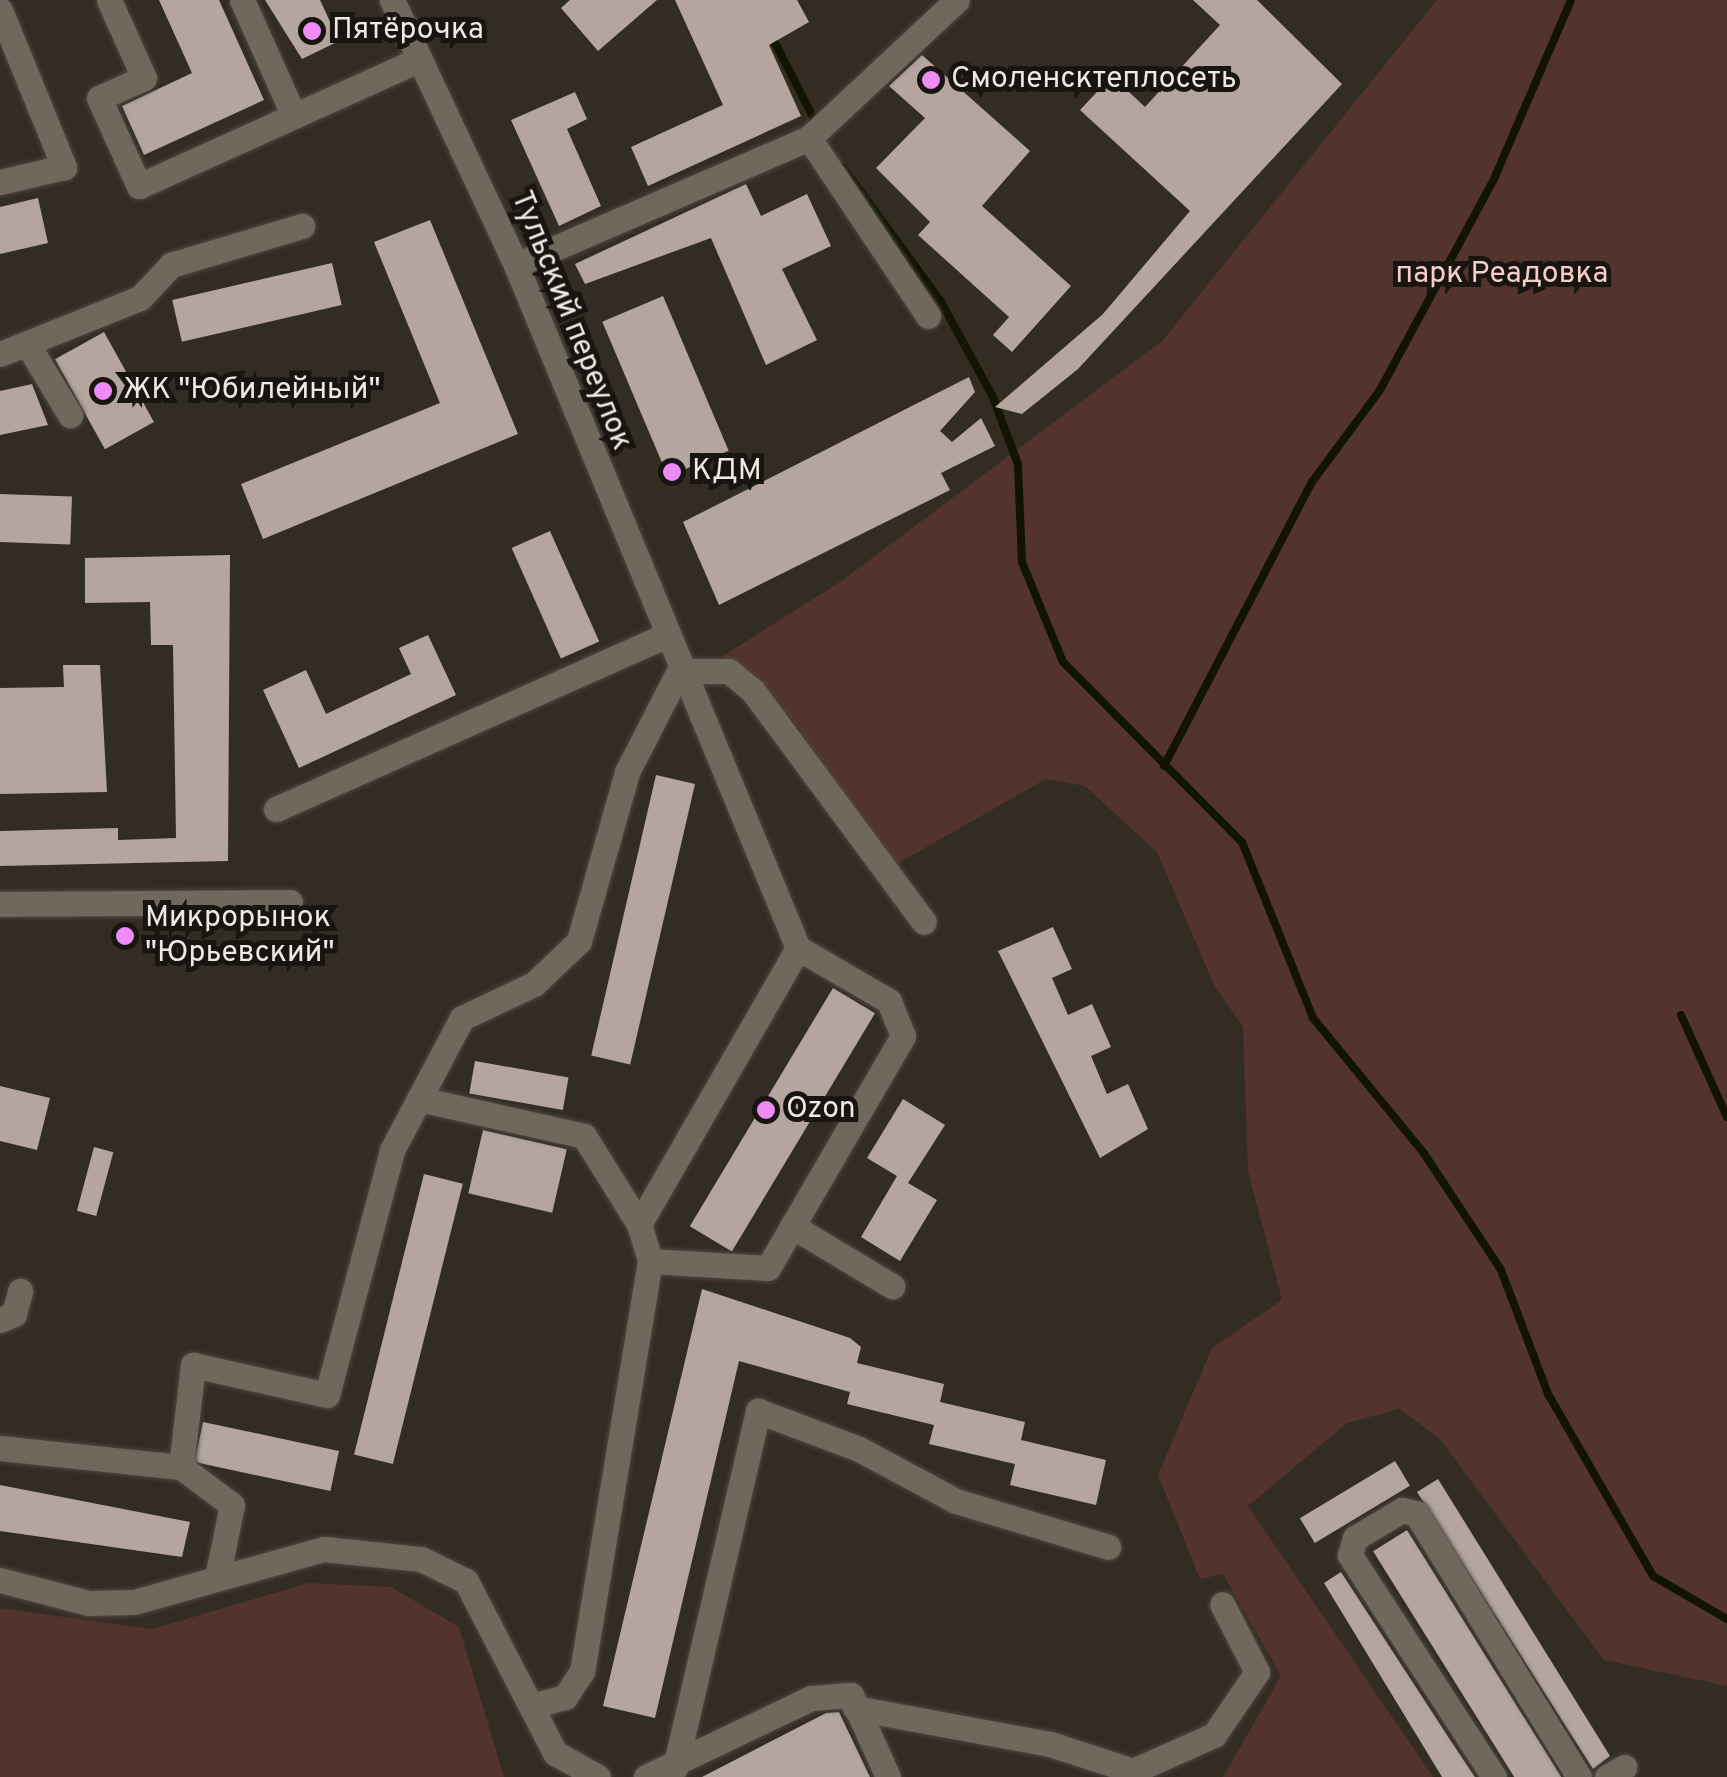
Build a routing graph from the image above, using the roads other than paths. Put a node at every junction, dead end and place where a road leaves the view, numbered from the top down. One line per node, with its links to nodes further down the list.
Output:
1 (108, 0): 7 (street)
2 (242, 0): 7 (street)
3 (392, 0): 6 (street, Тульский переулок)
4 (957, 0): 8 (street)
5 (0, 10): 9 (street)
6 (420, 60): 7 (street); 11 (street, Тульский переулок)
7 (294, 116)
8 (809, 138): 11 (street); 12 (street)
9 (0, 182)
10 (302, 226): 13 (street)
11 (516, 264): 16 (street, Тульский переулок)
12 (928, 316)
13 (28, 345): 14 (street); 15 (street)
14 (0, 354)
15 (70, 415)
16 (663, 637): 17 (street, Тульский переулок); 18 (street)
17 (679, 671): 21 (street); 22 (street, Тульский переулок); 23 (street)
18 (276, 810)
19 (290, 902): 20 (street)
20 (0, 904)
21 (924, 922)
22 (798, 948): 24 (street); 25 (street)
23 (418, 1100): 24 (street); 31 (street)
24 (639, 1224): 26 (street)
25 (792, 1226): 26 (street); 27 (street)
26 (650, 1260): 36 (street)
27 (892, 1286)
28 (20, 1291): 29 (street)
29 (0, 1320)
30 (0, 1448): 31 (street)
31 (182, 1467): 33 (street)
32 (1108, 1547): 38 (street)
33 (218, 1573): 34 (street); 36 (street)
34 (0, 1580)
35 (1222, 1604): 37 (street)
36 (536, 1705): 39 (street)
37 (856, 1708): 38 (street); 41 (street)
38 (675, 1768): 40 (street)
39 (598, 1777)
40 (646, 1777)
41 (888, 1777)
42 (1494, 1777): 43 (street)
43 (1579, 1777)

